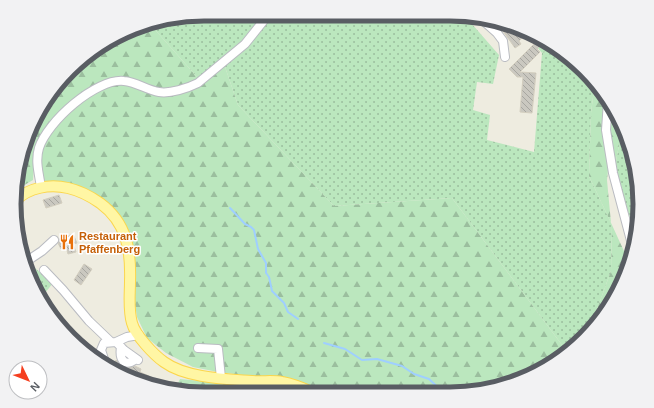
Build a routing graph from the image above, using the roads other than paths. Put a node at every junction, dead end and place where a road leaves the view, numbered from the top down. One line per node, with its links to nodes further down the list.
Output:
1 (263, 21): 5 (street)
2 (489, 26): 3 (street)
3 (505, 57)
4 (607, 112): 7 (street)
5 (41, 187): 6 (main road); 11 (main road)
6 (21, 197)
7 (630, 236)
8 (54, 240): 9 (street)
9 (30, 260)
10 (44, 270): 12 (street)
11 (139, 335): 12 (street); 16 (main road)
12 (116, 343): 14 (street); 15 (street)
13 (198, 348): 16 (street)
14 (104, 357)
15 (137, 360)
16 (221, 378): 17 (main road)
17 (299, 387)

